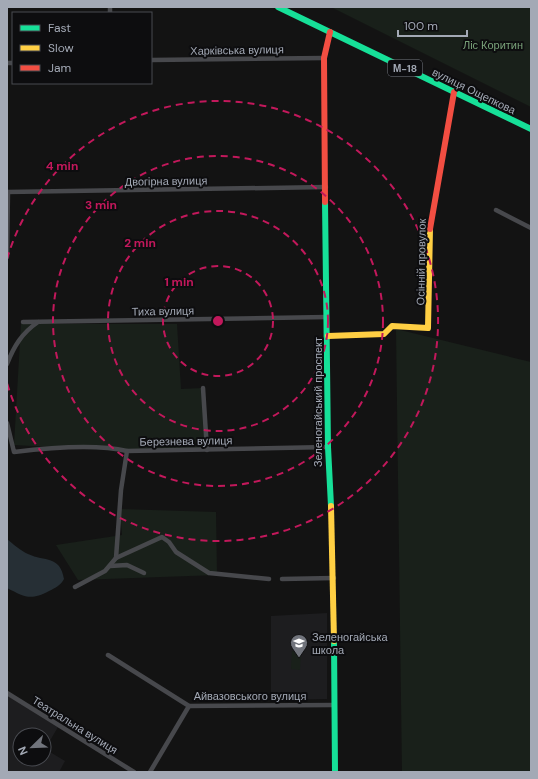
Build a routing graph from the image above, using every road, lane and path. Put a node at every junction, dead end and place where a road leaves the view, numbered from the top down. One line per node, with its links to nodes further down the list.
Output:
1 (278, 7): 2 (main road, вулиця Ощепкова / М-18)
2 (330, 32): 3 (main road, Зеленогайський проспект); 5 (main road, вулиця Ощепкова / М-18)
3 (324, 58): 4 (street, Харківська вулиця); 7 (main road, Зеленогайський проспект)
4 (152, 60)
5 (454, 92): 6 (main road, вулиця Ощепкова / М-18); 15 (main road, Осінній провулок)
6 (531, 129)
7 (326, 187): 8 (street, Двогірна вулиця); 12 (main road, Зеленогайський проспект)
8 (7, 192): 11 (street)
9 (496, 210): 10 (street)
10 (531, 228)
11 (7, 257)
12 (327, 317): 14 (street, Тиха вулиця); 15 (main road, Зеленогайський проспект)
13 (23, 322): 14 (street, Тиха вулиця)
14 (38, 322): 16 (street)
15 (328, 336): 19 (main road, Зеленогайський проспект)
16 (7, 364)
17 (203, 388): 20 (street)
18 (7, 423): 21 (street)
19 (328, 447): 20 (street, Березнева вулиця); 26 (main road, Зеленогайський проспект)
20 (207, 450): 21 (street, Березнева вулиця)
21 (127, 452): 22 (street, Березнева вулиця)
22 (116, 558): 23 (street); 27 (street)
23 (110, 566): 24 (street); 28 (street)
24 (144, 573)
25 (282, 578): 26 (street)
26 (334, 578): 31 (main road, Зеленогайський проспект)
27 (269, 579)
28 (75, 587)
29 (108, 655): 32 (street, Айвазовського вулиця)
30 (7, 693): 33 (street, Театральна вулиця)
31 (334, 705): 32 (street, Айвазовського вулиця); 35 (main road, Зеленогайський проспект)
32 (189, 706): 34 (street)
33 (134, 772)
34 (150, 772)
35 (335, 772)

